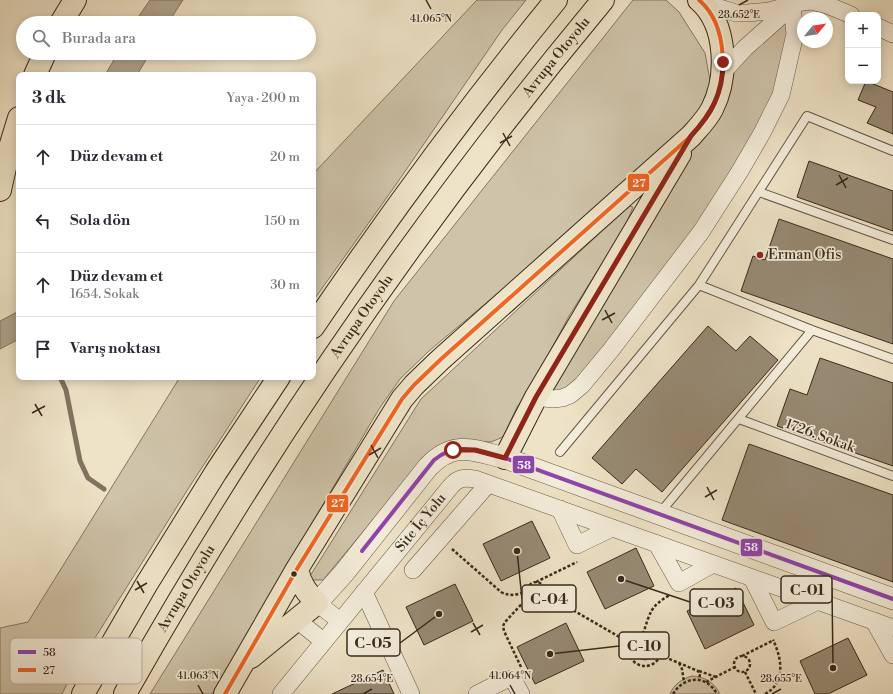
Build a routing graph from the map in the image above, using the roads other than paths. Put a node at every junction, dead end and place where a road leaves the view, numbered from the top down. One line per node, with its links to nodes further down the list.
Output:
1 (75, 0): 7 (main road)
2 (556, 0): 20 (main road)
3 (602, 0): 49 (main road, Avrupa Otoyolu)
4 (701, 2): 5 (street); 12 (main road)
5 (792, 5): 6 (street); 12 (street); 24 (street)
6 (845, 12)
7 (65, 16)
8 (881, 28): 9 (street)
9 (893, 34)
10 (42, 60): 11 (main road)
11 (36, 72)
12 (722, 73): 14 (main road)
13 (16, 128): 16 (main road)
14 (691, 136): 24 (main road); 35 (main road)
15 (893, 151): 17 (lane)
16 (0, 190)
17 (759, 192): 18 (lane); 19 (lane)
18 (893, 240)
19 (699, 285): 21 (lane); 26 (lane)
20 (316, 322)
21 (812, 330): 22 (lane); 25 (lane)
22 (893, 359)
23 (277, 380): 46 (main road)
24 (536, 397): 27 (main road)
25 (739, 419): 28 (lane, 1726. Sokak); 31 (lane)
26 (560, 452)
27 (505, 458): 31 (street); 41 (street)
28 (893, 476)
29 (488, 484): 30 (street, Site İç Yolu); 36 (street, Site İç Yolu); 38 (street, Site İç Yolu)
30 (560, 509): 32 (street, Site İç Yolu); 32 (street)
31 (659, 514): 39 (street)
32 (612, 528): 33 (street, Site İç Yolu)
33 (657, 544): 34 (street, Site İç Yolu); 34 (street)
34 (713, 564): 37 (street, Site İç Yolu)
35 (297, 569): 41 (main road); 50 (main road)
36 (413, 570)
37 (752, 578): 40 (street, Site İç Yolu); 40 (street)
38 (364, 592): 44 (street, Site İç Yolu); 58 (street)
39 (893, 600)
40 (818, 601): 43 (street, Site İç Yolu)
41 (317, 603): 42 (main road); 44 (street)
42 (297, 620): 47 (street); 50 (main road)
43 (874, 621): 45 (street, Site İç Yolu); 48 (street)
44 (340, 622): 47 (street, Site İç Yolu)
45 (893, 628)
46 (115, 638)
47 (323, 641): 57 (street, Site İç Yolu)
48 (893, 655)
49 (142, 664)
50 (241, 666): 56 (main road)
51 (89, 684): 54 (main road)
52 (131, 684): 55 (main road, Avrupa Otoyolu)
53 (519, 689): 59 (street)
54 (83, 694)
55 (125, 694)
56 (225, 694)
57 (281, 694)
58 (411, 694)
59 (477, 694)

